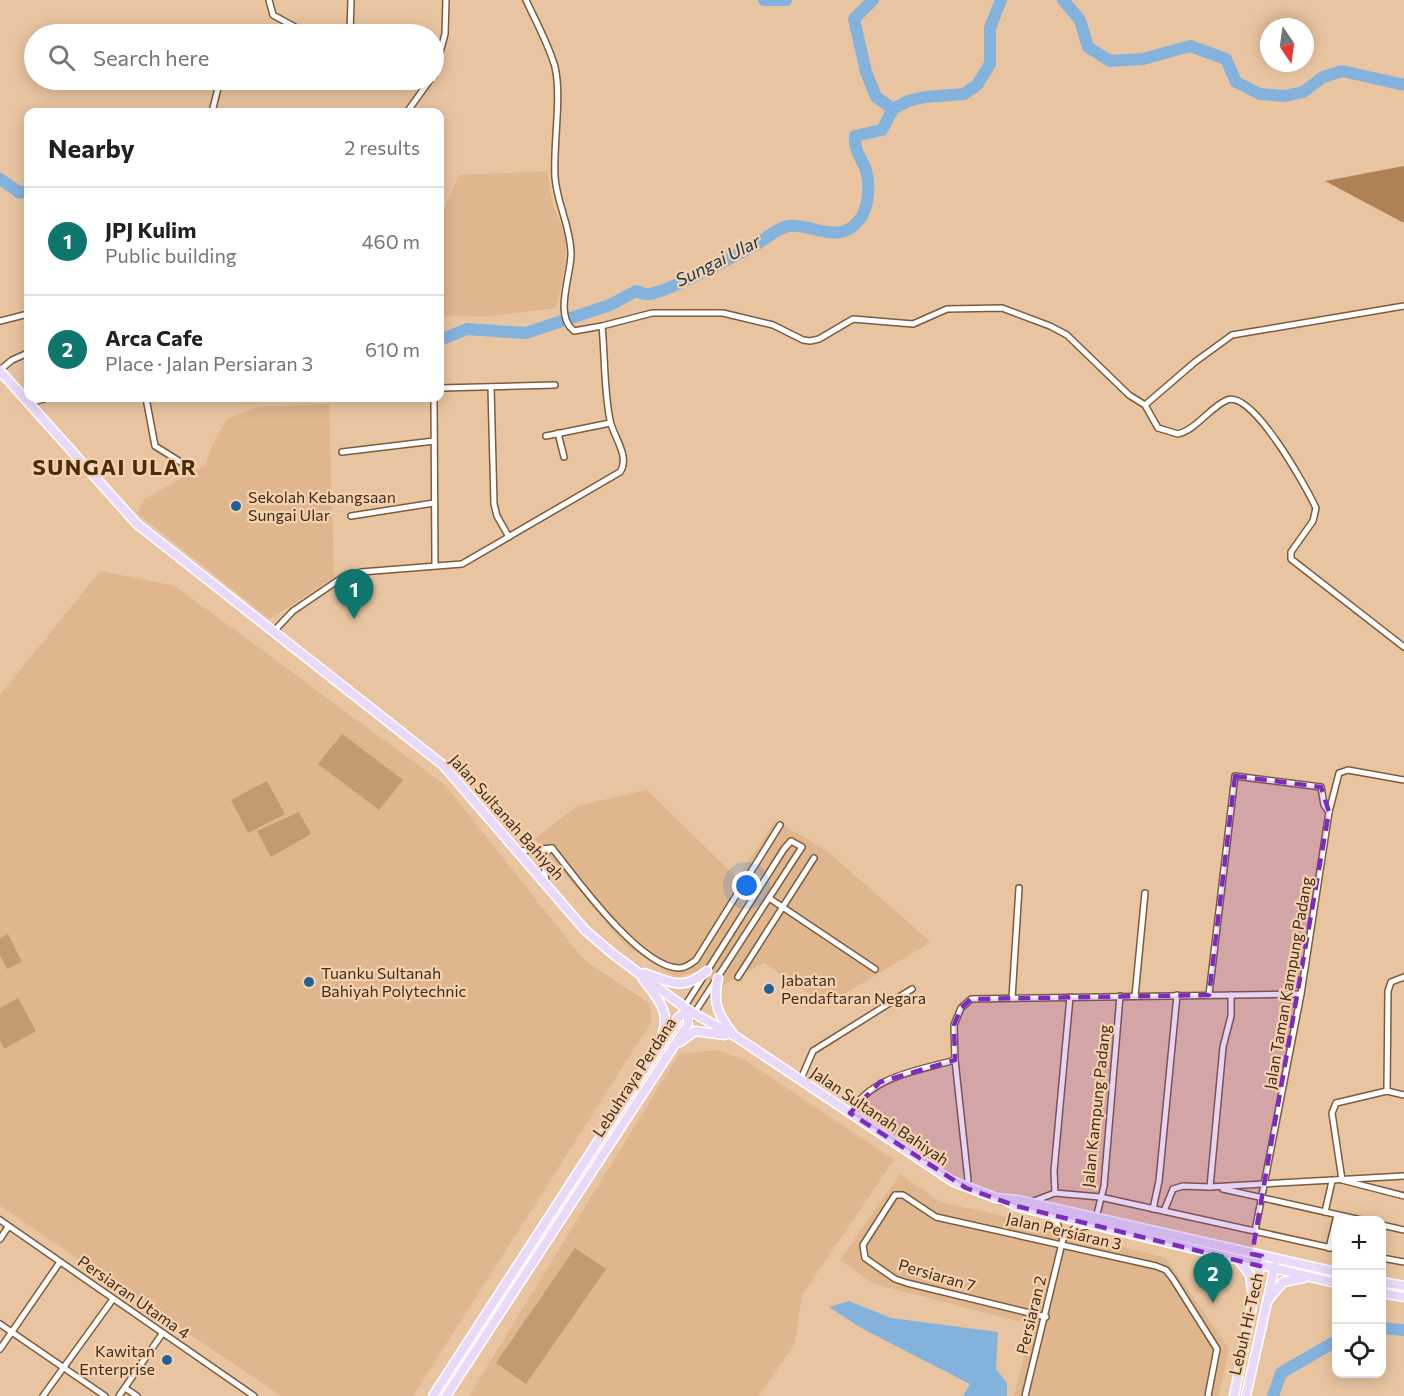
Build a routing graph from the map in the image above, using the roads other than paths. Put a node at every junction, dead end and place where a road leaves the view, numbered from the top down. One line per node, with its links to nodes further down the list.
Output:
1 (269, 0): 5 (street)
2 (351, 0): 6 (street)
3 (446, 0): 7 (street)
4 (526, 0): 15 (street)
5 (290, 24)
6 (350, 24)
7 (444, 38)
8 (218, 90): 10 (street)
9 (423, 90): 11 (street)
10 (213, 108)
11 (410, 108)
12 (1404, 306): 26 (street)
13 (24, 315): 14 (street)
14 (0, 321)
15 (602, 326): 26 (street); 27 (street)
16 (24, 354): 17 (street)
17 (0, 370): 21 (main road, Jalan Sultanah Bahiyah)
18 (555, 385): 19 (street)
19 (491, 387): 20 (street); 36 (street)
20 (444, 388)
21 (24, 396)
22 (33, 402): 25 (street)
23 (147, 402): 33 (street)
24 (434, 402): 30 (street)
25 (30, 403): 38 (main road, Jalan Sultanah Bahiyah)
26 (1145, 405): 39 (street)
27 (610, 423): 28 (street); 36 (street)
28 (558, 433): 29 (street); 32 (street)
29 (546, 436)
30 (434, 441): 31 (street); 34 (street)
31 (342, 452)
32 (564, 457)
33 (187, 466)
34 (434, 503): 35 (street); 37 (street)
35 (351, 516)
36 (509, 537): 37 (street)
37 (435, 565): 38 (street)
38 (273, 632): 46 (main road, Jalan Sultanah Bahiyah)
39 (1404, 648)
40 (1404, 780): 41 (street)
41 (1329, 812): 60 (street, Jalan Taman Kampung Padang); 62 (street, Jalan Taman Kampung Padang)
42 (780, 825): 43 (street)
43 (772, 840): 44 (street); 45 (street)
44 (552, 848): 46 (street); 48 (street)
45 (784, 849): 51 (street); 55 (street)
46 (520, 852): 48 (main road, Jalan Sultanah Bahiyah)
47 (814, 858): 52 (street)
48 (546, 882): 53 (main road, Jalan Sultanah Bahiyah)
49 (1019, 888): 67 (street)
50 (1145, 892): 65 (street)
51 (769, 898): 52 (street); 58 (street)
52 (783, 907): 54 (street); 56 (street)
53 (635, 969): 55 (main road); 68 (main road, Jalan Sultanah Bahiyah); 70 (main road)
54 (875, 969)
55 (707, 971): 68 (street)
56 (738, 977)
57 (1404, 977): 75 (street)
58 (718, 978): 68 (street); 69 (main road)
59 (912, 989): 74 (street)
60 (1301, 994): 63 (street); 83 (street, Jalan Taman Kampung Padang)
61 (1177, 995): 62 (street); 65 (street); 92 (street)
62 (1209, 995): 63 (street)
63 (1231, 995): 84 (street)
64 (1120, 996): 65 (street); 66 (street); 88 (street, Jalan Kampung Padang)
65 (1135, 996)
66 (1070, 997): 67 (street); 86 (street)
67 (1012, 998): 71 (street)
68 (689, 1010): 69 (main road, Jalan Sultanah Bahiyah); 70 (main road, Lebuhraya Perdana); 72 (main road, Lebuhraya Perdana)
69 (738, 1038): 72 (main road); 74 (main road, Jalan Sultanah Bahiyah)
70 (654, 1056): 78 (main road, Lebuhraya Perdana)
71 (955, 1060): 77 (street); 85 (street)
72 (662, 1062): 73 (main road, Lebuhraya Perdana)
73 (653, 1076): 78 (main road); 81 (main road, Lebuhraya Perdana)
74 (800, 1080): 77 (main road, Jalan Sultanah Bahiyah)
75 (1387, 1091): 76 (street); 80 (street)
76 (1404, 1095)
77 (850, 1113): 85 (main road, Jalan Sultanah Bahiyah)
78 (596, 1143): 81 (main road); 140 (main road, Lebuhraya Perdana)
79 (1404, 1176): 80 (street)
80 (1342, 1180): 82 (street); 87 (street)
81 (584, 1181): 141 (main road, Lebuhraya Perdana)
82 (1332, 1181): 83 (street); 94 (street)
83 (1267, 1184): 84 (street); 89 (street, Jalan Taman Kampung Padang)
84 (1213, 1187): 89 (street); 93 (street)
85 (966, 1188): 90 (main road, Jalan Sultanah Bahiyah)
86 (1055, 1193): 88 (street); 91 (street)
87 (1404, 1196)
88 (1100, 1197): 92 (street); 98 (street, Jalan Kampung Padang)
89 (1261, 1197): 94 (street); 105 (street, Jalan Taman Kampung Padang)
90 (1007, 1200): 91 (main road, Jalan Sultanah Bahiyah); 95 (main road, Jalan Sultanah Bahiyah)
91 (1030, 1202): 98 (main road, Jalan Sultanah Bahiyah)
92 (1153, 1209): 93 (street)
93 (1164, 1211): 105 (street)
94 (1325, 1212): 96 (street)
95 (1048, 1215): 101 (main road, Jalan Sultanah Bahiyah); 107 (street)
96 (1337, 1215): 97 (street); 108 (street)
97 (1341, 1216)
98 (1096, 1218): 110 (main road, Jalan Sultanah Bahiyah)
99 (0, 1220): 103 (street, Persiaran Utama 4)
100 (877, 1222): 107 (street, Jalan Persiaran 3); 128 (street, Persiaran 7)
101 (1088, 1226): 107 (street); 113 (main road, Jalan Sultanah Bahiyah)
102 (1386, 1226): 104 (street)
103 (8, 1227): 106 (street); 114 (street, Persiaran Utama 4)
104 (1404, 1230)
105 (1256, 1232): 108 (street)
106 (0, 1239)
107 (1062, 1242): 128 (street, Persiaran 2); 143 (street, Jalan Persiaran 3)
108 (1329, 1248): 109 (street)
109 (1332, 1249)
110 (1262, 1256): 111 (main road, Jalan Sultanah Bahiyah); 116 (main road, Lebuh Hi-Tech)
111 (1276, 1259): 117 (main road, Lebuh Hi-Tech); 118 (main road, Jalan Sultanah Bahiyah)
112 (1386, 1259): 115 (street)
113 (1240, 1261): 116 (main road, Jalan Sultanah Bahiyah); 126 (main road)
114 (60, 1262): 125 (street, Persiaran Utama 4); 130 (street)
115 (1404, 1262)
116 (1260, 1266): 117 (main road, Jalan Sultanah Bahiyah); 126 (main road, Lebuh Hi-Tech)
117 (1274, 1269): 119 (main road, Jalan Sultanah Bahiyah); 127 (main road, Lebuh Hi-Tech)
118 (1332, 1271)
119 (1307, 1277): 120 (main road, Jalan Sultanah Bahiyah); 127 (main road)
120 (1332, 1282)
121 (1386, 1283): 122 (main road)
122 (1404, 1286)
123 (1386, 1294): 124 (main road)
124 (1404, 1297)
125 (113, 1299): 131 (street, Persiaran Utama 4); 133 (street)
126 (1253, 1302): 144 (main road, Lebuh Hi-Tech)
127 (1265, 1305): 145 (main road, Lebuh Hi-Tech)
128 (1046, 1317): 142 (street, Persiaran 2)
129 (0, 1324): 130 (street)
130 (12, 1332): 132 (street); 133 (street)
131 (162, 1334): 134 (street); 139 (street, Persiaran Utama 4)
132 (0, 1349)
133 (63, 1367): 135 (street); 136 (street)
134 (125, 1388): 137 (street); 138 (street)
135 (43, 1396)
136 (105, 1396)
137 (120, 1396)
138 (137, 1396)
139 (254, 1396)
140 (433, 1396)
141 (446, 1396)
142 (1025, 1396)
143 (1208, 1396)
144 (1234, 1396)
145 (1246, 1396)

